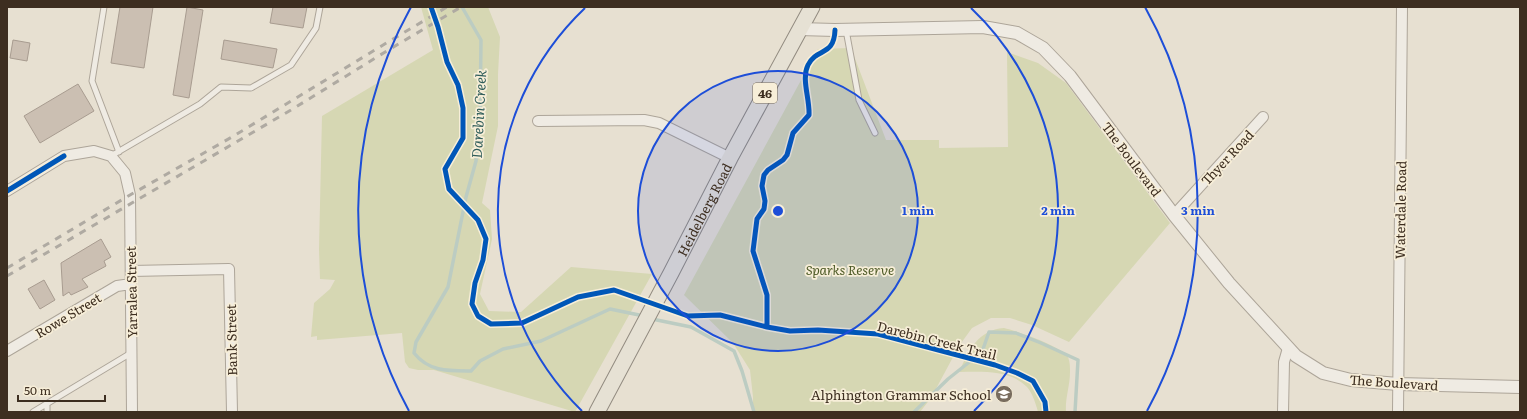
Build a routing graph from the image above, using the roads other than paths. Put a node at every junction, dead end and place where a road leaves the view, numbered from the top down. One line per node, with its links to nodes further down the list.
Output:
1 (104, 7): 10 (lane)
2 (320, 7): 10 (lane)
3 (812, 7): 5 (main road, Heidelberg Road / 46)
4 (1402, 7): 19 (street, Waterdale Road)
5 (800, 29): 6 (street, The Boulevard); 11 (main road, Heidelberg Road / 46)
6 (846, 30): 9 (lane); 13 (street, The Boulevard)
7 (1263, 118): 13 (street, Thyer Road)
8 (538, 121): 11 (street)
9 (875, 133)
10 (115, 154): 12 (street); 14 (street, Yarralea Street)
11 (730, 158): 26 (main road, Heidelberg Road / 46)
12 (7, 191)
13 (1174, 215): 16 (street, The Boulevard)
14 (131, 272): 15 (street, Yarralea Street); 25 (street, Bank Street)
15 (131, 284): 17 (street, Rowe Street); 18 (street, Yarralea Street)
16 (1288, 348): 19 (street, The Boulevard); 27 (street)
17 (7, 350)
18 (132, 352): 21 (lane); 24 (street, Yarralea Street)
19 (1398, 384): 20 (street, The Boulevard); 28 (street, Waterdale Road)
20 (1520, 387)
21 (47, 404): 22 (lane); 23 (lane)
22 (33, 412)
23 (47, 412)
24 (132, 412)
25 (232, 412)
26 (596, 412)
27 (1284, 412)
28 (1398, 412)

